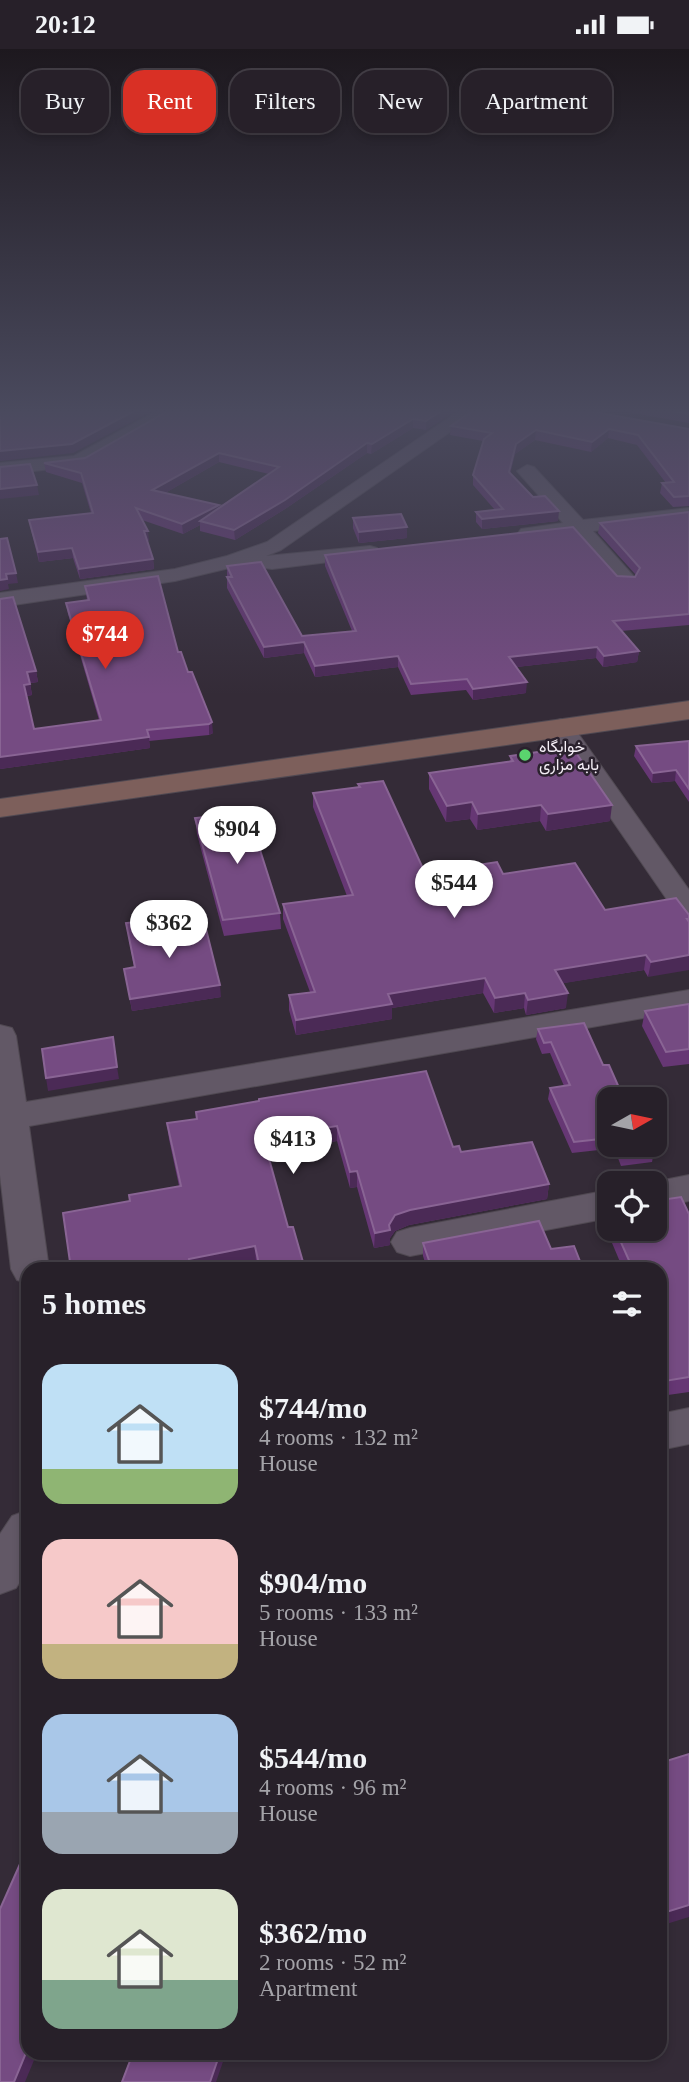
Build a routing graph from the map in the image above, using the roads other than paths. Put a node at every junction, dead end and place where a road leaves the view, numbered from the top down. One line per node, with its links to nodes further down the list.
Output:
1 (334, 506): 7 (street)
2 (559, 506): 4 (street)
3 (689, 514): 4 (street)
4 (579, 527): 5 (street); 8 (street)
5 (512, 535)
6 (392, 549): 7 (street)
7 (234, 561): 9 (street)
8 (626, 580)
9 (0, 600)
10 (689, 710): 11 (main road)
11 (561, 727): 12 (main road); 13 (street)
12 (7, 806)
13 (689, 911)
14 (689, 1000): 16 (street)
15 (0, 1036): 16 (street)
16 (9, 1117): 21 (street)
17 (689, 1188): 18 (street)
18 (667, 1192)
19 (597, 1206): 20 (street)
20 (410, 1242)
21 (29, 1262)
22 (689, 1426): 23 (street)
23 (667, 1431)
24 (21, 1542): 26 (street)
25 (21, 1573): 26 (street)
26 (0, 1576)

